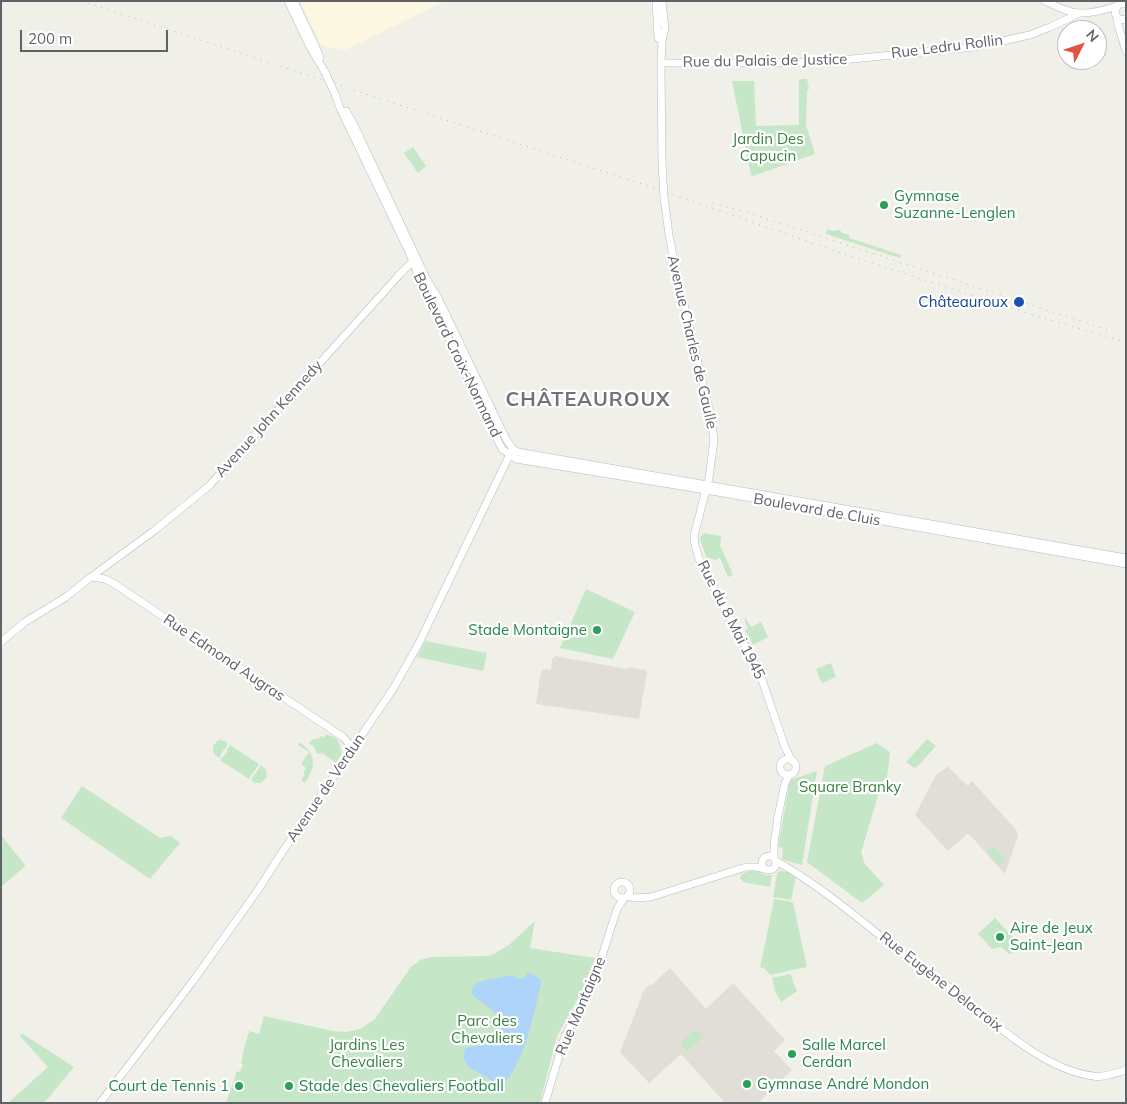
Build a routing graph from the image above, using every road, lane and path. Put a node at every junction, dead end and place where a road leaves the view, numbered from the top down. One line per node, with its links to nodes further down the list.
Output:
1 (288, 1): 15 (main road)
2 (294, 1): 15 (main road)
3 (656, 1): 10 (main road)
4 (662, 1): 10 (main road)
5 (1045, 1): 7 (main road)
6 (1126, 4): 8 (main road)
7 (1080, 13): 8 (main road); 13 (main road, Rue Ledru Rollin)
8 (1116, 13): 9 (main road); 11 (main road)
9 (1126, 21): 11 (main road)
10 (660, 39): 14 (main road)
11 (1122, 40): 12 (main road)
12 (1126, 51)
13 (870, 57): 14 (main road, Rue du Palais de Justice)
14 (661, 62): 18 (main road, Avenue Charles de Gaulle, bridge)
15 (321, 63): 16 (main road, Boulevard Croix-Normand, bridge)
16 (415, 259): 17 (main road, Boulevard Croix-Normand); 20 (main road, Avenue John Kennedy)
17 (511, 452): 18 (main road, Boulevard de Cluis); 26 (main road, Avenue de Verdun)
18 (707, 488): 19 (main road, Boulevard de Cluis); 21 (main road, Boulevard de Cluis); 25 (main road, Rue du 8 Mai 1945)
19 (1126, 558)
20 (112, 562): 22 (main road, Avenue John Kennedy); 23 (main road)
21 (1126, 564)
22 (91, 577): 23 (main road, Rue Edmond Augras); 24 (main road, Avenue John Kennedy)
23 (113, 583): 26 (main road, Rue Edmond Augras)
24 (1, 642)
25 (785, 747): 27 (main road, Rue du 8 Mai 1945); 28 (main road, Rue du 8 Mai 1945)
26 (354, 748): 40 (main road, Avenue de Verdun)
27 (784, 760): 28 (main road); 29 (main road)
28 (792, 760): 29 (main road)
29 (786, 773): 30 (main road)
30 (771, 861): 31 (main road); 31 (main road); 39 (main road, Rue Eugène Delacroix)
31 (752, 866): 35 (main road)
32 (630, 888): 33 (main road); 34 (main road); 35 (main road)
33 (616, 896): 34 (main road); 36 (main road, Rue Montaigne)
34 (626, 897): 35 (main road); 36 (main road, Rue Montaigne)
35 (643, 898)
36 (617, 909): 41 (main road, Rue Montaigne)
37 (1126, 1070): 39 (main road)
38 (1126, 1074): 39 (main road)
39 (1109, 1075)
40 (100, 1103)
41 (545, 1103)

